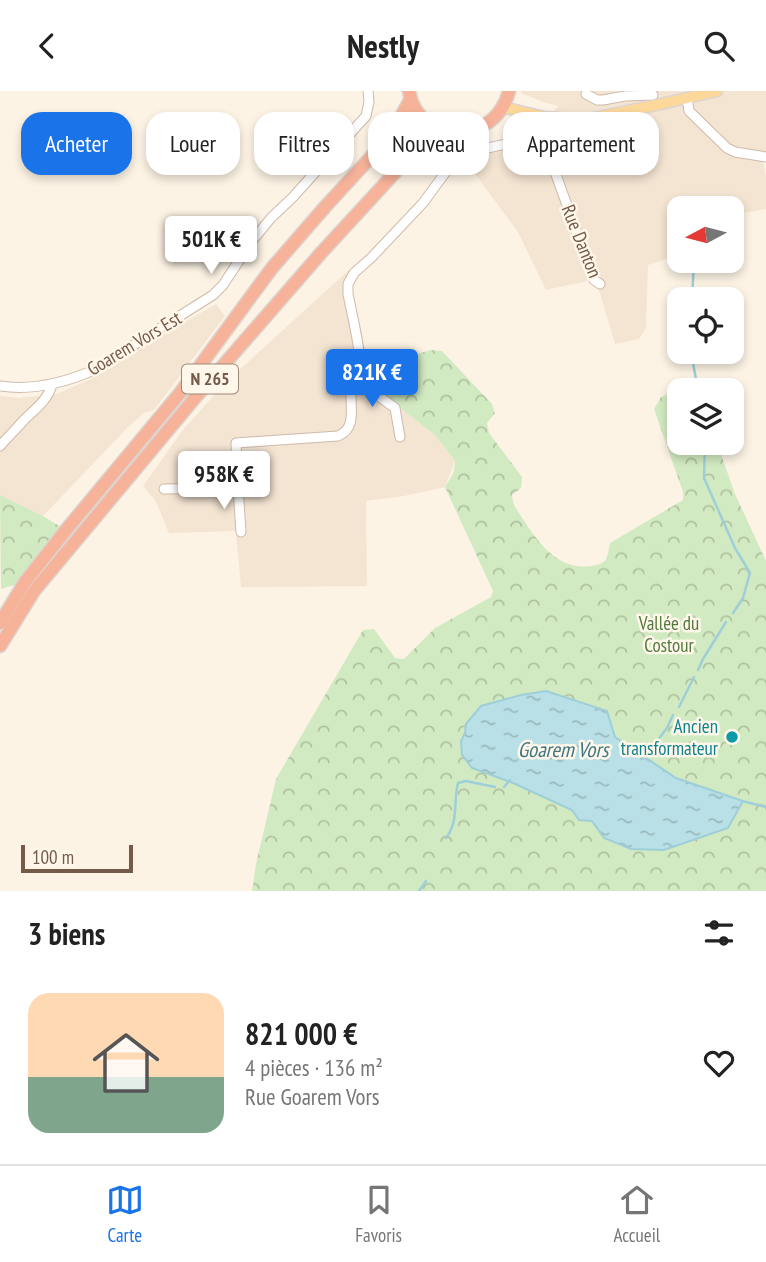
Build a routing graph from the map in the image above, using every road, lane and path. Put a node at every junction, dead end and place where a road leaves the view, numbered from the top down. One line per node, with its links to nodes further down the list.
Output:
1 (368, 91): 20 (street, Goarem Vors Est)
2 (509, 91): 9 (highway)
3 (716, 91): 7 (main road)
4 (652, 93): 5 (street); 8 (street)
5 (586, 94)
6 (409, 95): 10 (highway); 27 (highway, N 265)
7 (687, 98): 8 (main road); 15 (street)
8 (661, 104): 12 (main road)
9 (503, 107): 11 (main road); 13 (highway)
10 (418, 112)
11 (524, 112)
12 (622, 112)
13 (489, 122)
14 (503, 145): 19 (street)
15 (766, 157)
16 (393, 175): 28 (highway, N 265)
17 (556, 175): 18 (street, Rue Danton)
18 (600, 285)
19 (358, 376): 22 (street); 24 (street)
20 (52, 385): 21 (street, Goarem Vors Est); 23 (street)
21 (0, 386)
22 (400, 437)
23 (0, 446)
24 (238, 488): 25 (street); 26 (street)
25 (164, 489)
26 (241, 532)
27 (0, 623)
28 (0, 646)

